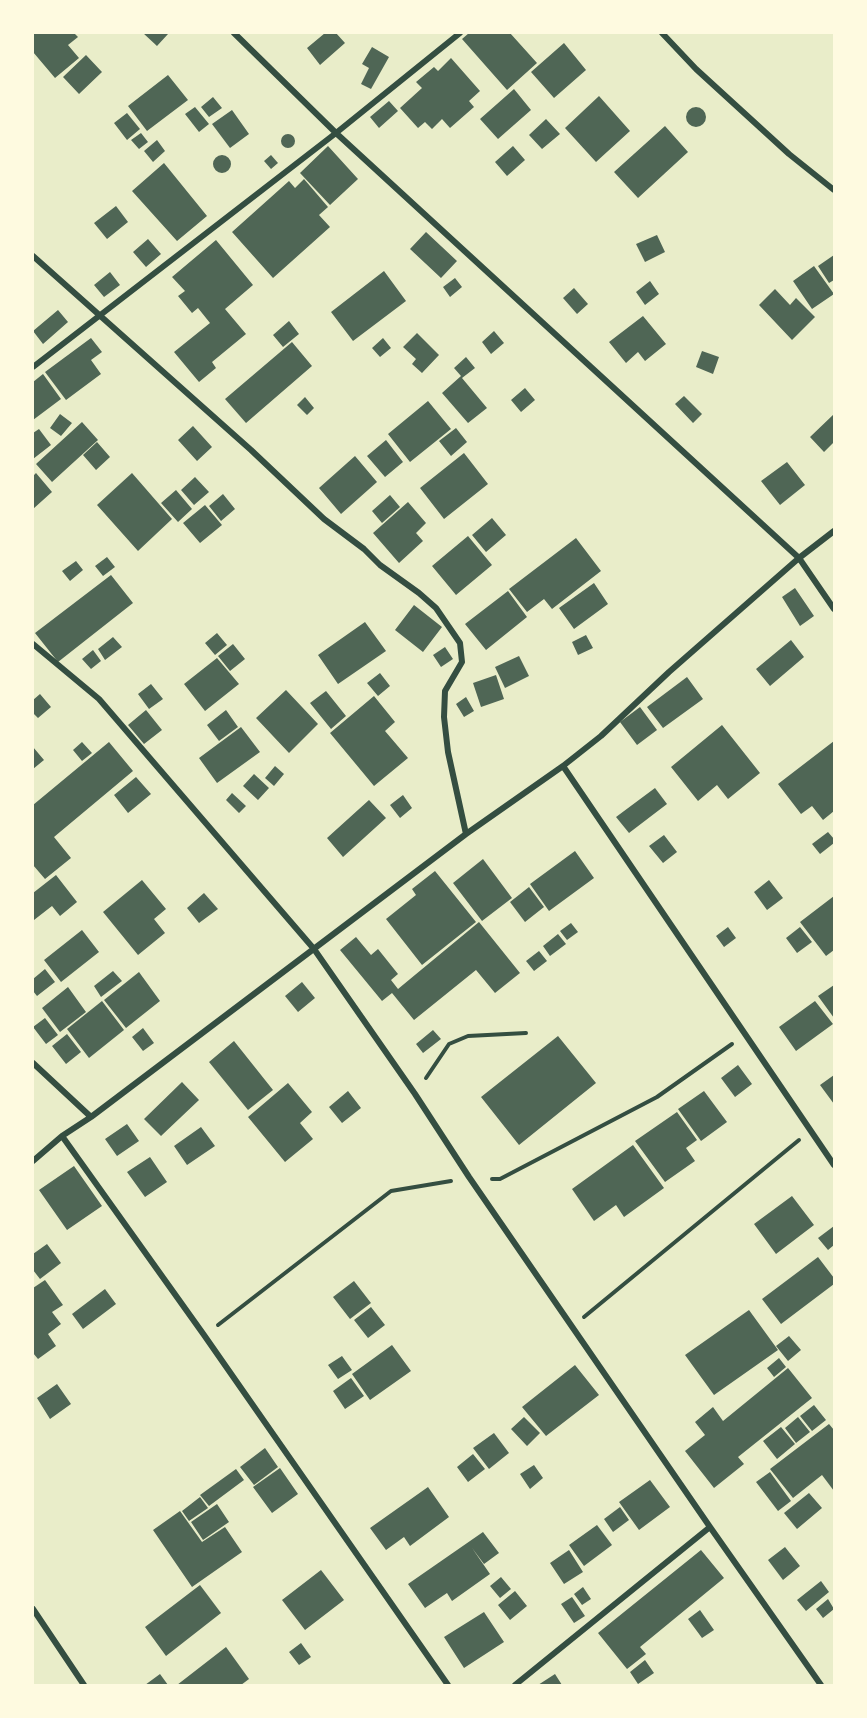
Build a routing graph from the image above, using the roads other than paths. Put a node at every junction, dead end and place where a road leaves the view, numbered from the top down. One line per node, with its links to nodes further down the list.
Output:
1 (234, 33): 4 (street)
2 (460, 33): 4 (street)
3 (662, 33): 5 (street)
4 (336, 133): 7 (street); 10 (street)
5 (834, 190)
6 (33, 256): 7 (street)
7 (99, 316): 8 (street); 14 (street)
8 (33, 368)
9 (834, 531): 10 (street)
10 (799, 558): 11 (street); 13 (street)
11 (834, 609)
12 (33, 644): 15 (street)
13 (563, 766): 14 (street); 20 (street)
14 (466, 834): 15 (street)
15 (314, 949): 17 (street); 21 (street)
16 (33, 1063): 17 (street)
17 (91, 1117): 18 (street)
18 (62, 1136): 19 (street); 24 (street)
19 (33, 1161)
20 (834, 1165)
21 (710, 1527): 25 (street); 26 (street)
22 (33, 1609): 23 (street)
23 (84, 1685)
24 (448, 1685)
25 (515, 1685)
26 (822, 1685)

